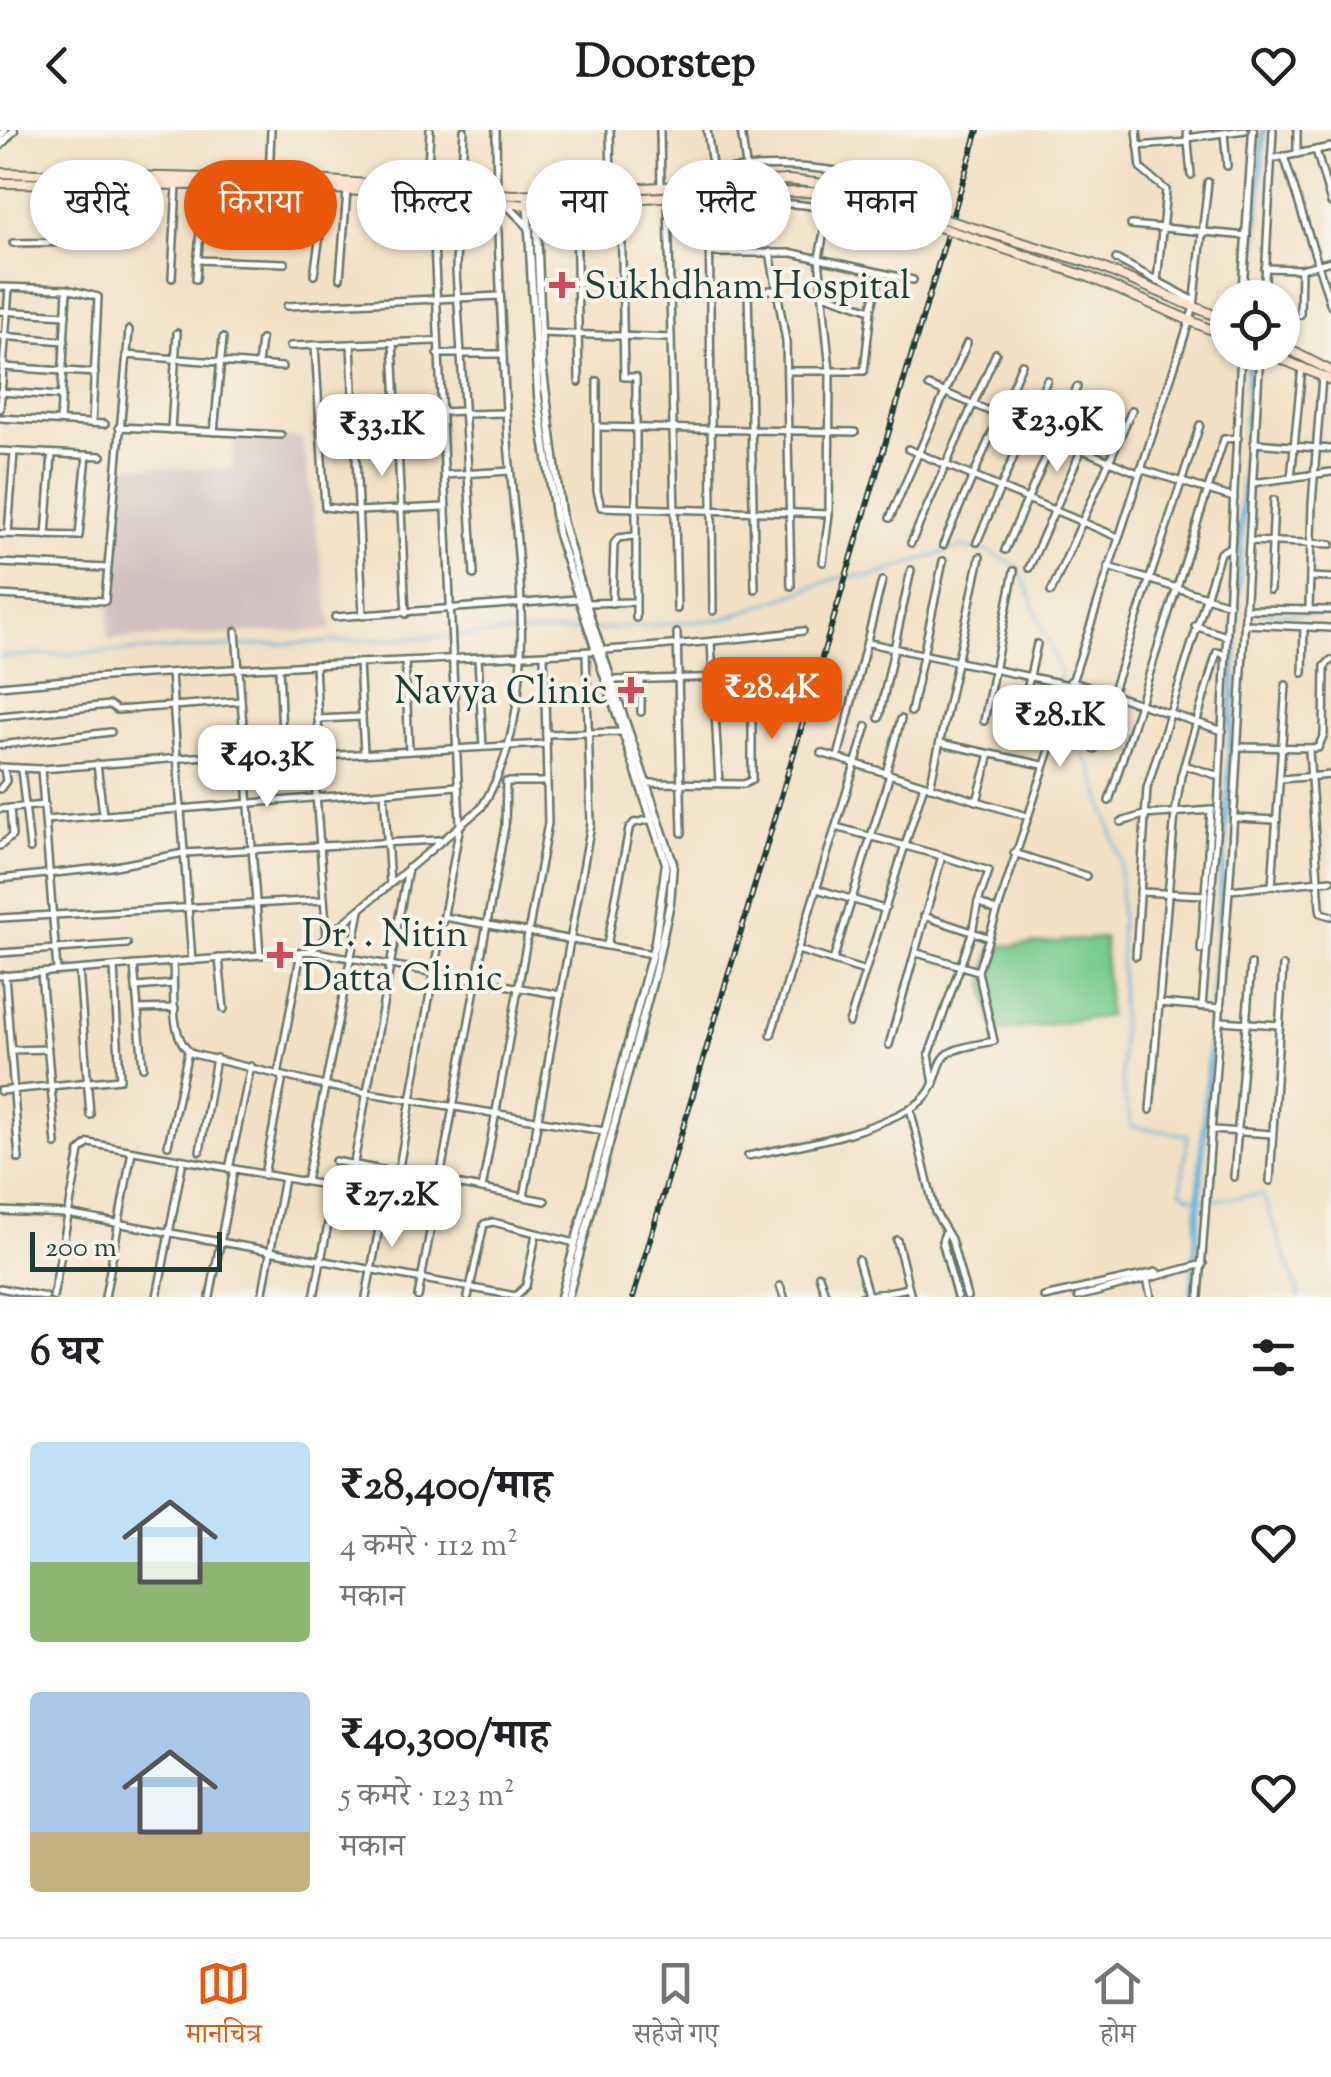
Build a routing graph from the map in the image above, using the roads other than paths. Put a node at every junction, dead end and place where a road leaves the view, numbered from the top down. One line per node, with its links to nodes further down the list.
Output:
1 (14, 130): 17 (street)
2 (271, 130): 24 (street)
3 (430, 130): 25 (street)
4 (464, 130): 26 (street)
5 (496, 130): 27 (street)
6 (610, 130): 28 (street)
7 (660, 130): 43 (street)
8 (707, 130): 29 (street)
9 (741, 130): 30 (street)
10 (1137, 130): 18 (street)
11 (1246, 130): 15 (street)
12 (1253, 130): 54 (street)
13 (1273, 130): 23 (street)
14 (1297, 130): 21 (street)
15 (1223, 132): 16 (street); 31 (street)
16 (1187, 137): 18 (street); 33 (street)
17 (0, 146)
18 (1138, 146): 52 (street)
19 (1331, 147): 20 (street)
20 (1316, 150): 21 (street); 49 (street)
21 (1296, 154): 22 (street)
22 (1284, 156): 23 (street); 74 (street)
23 (1271, 159): 75 (street)
24 (269, 160)
25 (428, 160)
26 (462, 160)
27 (496, 160)
28 (610, 160)
29 (711, 160)
30 (745, 160)
31 (1227, 166)
32 (0, 173): 34 (main road)
33 (1190, 176)
34 (184, 177)
35 (0, 182): 36 (main road)
36 (30, 182)
37 (791, 182): 99 (main road, bridge)
38 (1208, 182): 53 (street)
39 (164, 185): 40 (main road)
40 (177, 185): 41 (main road); 79 (street)
41 (184, 185)
42 (337, 186): 44 (main road)
43 (660, 187): 45 (main road); 47 (street)
44 (347, 188): 46 (main road); 80 (street)
45 (642, 188)
46 (357, 189)
47 (662, 192)
48 (791, 193): 107 (main road, bridge)
49 (1331, 204)
50 (791, 206): 69 (street)
51 (1131, 225): 52 (street)
52 (1163, 229): 53 (street); 86 (street)
53 (1202, 233): 54 (street); 99 (street)
54 (1247, 236): 83 (street)
55 (14, 243): 56 (street)
56 (30, 243)
57 (198, 250): 71 (street)
58 (318, 250): 78 (street)
59 (433, 250): 96 (street)
60 (457, 250): 97 (street)
61 (500, 250): 98 (street)
62 (533, 250): 262 (street)
63 (534, 250): 87 (street)
64 (577, 250): 88 (street)
65 (620, 250): 85 (street)
66 (667, 250): 115 (street)
67 (770, 252): 68 (street); 69 (street); 92 (street)
68 (709, 253): 94 (street)
69 (819, 258): 77 (street); 95 (street)
70 (1116, 259): 86 (street)
71 (197, 260): 73 (street); 81 (street)
72 (1331, 261): 74 (street)
73 (285, 263)
74 (1318, 264): 76 (street); 101 (street)
75 (1265, 268): 76 (street); 84 (street)
76 (1301, 270): 106 (street)
77 (882, 273): 82 (street); 102 (street)
78 (314, 275)
79 (172, 278)
80 (340, 278)
81 (196, 279)
82 (913, 280)
83 (1243, 280)
84 (1265, 280)
85 (622, 282): 88 (street); 116 (street)
86 (1157, 282): 99 (street)
87 (538, 283): 88 (street); 112 (street)
88 (577, 283): 110 (street)
89 (0, 287): 90 (street)
90 (9, 288): 91 (street); 103 (street)
91 (67, 289): 105 (street); 143 (street)
92 (777, 290): 93 (street); 141 (street)
93 (748, 291): 94 (street); 176 (street)
94 (710, 292): 174 (street)
95 (823, 294): 102 (street); 142 (street)
96 (433, 296): 97 (street); 100 (street); 119 (street)
97 (457, 296): 98 (street); 125 (street)
98 (500, 296): 128 (street)
99 (1193, 304): 104 (main road); 107 (street)
100 (287, 306)
101 (1331, 306)
102 (871, 310): 142 (street)
103 (4, 312): 105 (street); 113 (street)
104 (1210, 313)
105 (66, 315): 117 (street)
106 (1300, 315)
107 (1189, 320): 108 (main road); 201 (street)
108 (1210, 329)
109 (129, 330): 129 (street)
110 (579, 332): 112 (street); 116 (street); 146 (street)
111 (177, 333): 131 (street)
112 (540, 333): 266 (street)
113 (3, 336): 117 (street); 135 (street)
114 (223, 338): 132 (street)
115 (671, 338): 116 (street); 173 (street)
116 (623, 339): 172 (street)
117 (65, 340): 138 (street)
118 (261, 340): 134 (street)
119 (436, 341): 120 (street); 127 (street)
120 (393, 342): 122 (street); 162 (street)
121 (967, 343): 151 (street)
122 (350, 344): 124 (street); 164 (street)
123 (290, 346): 124 (street)
124 (315, 346): 165 (street)
125 (460, 353): 127 (street); 128 (street); 157 (street)
126 (996, 353): 154 (street)
127 (436, 354): 159 (street)
128 (503, 354): 158 (street)
129 (126, 355): 131 (street); 170 (street)
130 (1300, 358): 144 (main road)
131 (176, 359): 132 (street); 175 (street)
132 (220, 362): 134 (street); 178 (street)
133 (1022, 364): 160 (street)
134 (258, 365): 136 (street)
135 (2, 366): 138 (street); 150 (street)
136 (282, 366)
137 (1302, 368): 144 (main road); 187 (street)
138 (63, 370): 143 (street); 152 (street)
139 (1240, 370): 183 (street)
140 (1260, 370): 186 (street)
141 (787, 371): 142 (street); 177 (street)
142 (830, 371): 179 (street)
143 (95, 373): 166 (street)
144 (1328, 376): 188 (street)
145 (1047, 380): 168 (street)
146 (578, 382)
147 (597, 382): 171 (street)
148 (928, 386): 151 (street)
149 (1077, 387): 182 (street)
150 (1, 392): 152 (street); 155 (street)
151 (945, 393): 154 (street); 194 (street)
152 (62, 396): 163 (street)
153 (1104, 399): 191 (street)
154 (973, 404): 160 (street); 199 (street)
155 (0, 409)
156 (1132, 410): 198 (street)
157 (464, 412): 158 (street); 159 (street); 203 (street)
158 (506, 412): 200 (street)
159 (440, 414): 162 (street); 205 (street)
160 (1000, 415): 168 (street); 206 (street)
161 (0, 418): 163 (street)
162 (397, 419): 164 (street); 184 (street)
163 (60, 421): 166 (street)
164 (354, 421): 165 (street); 185 (street)
165 (318, 422): 222 (street)
166 (92, 423): 167 (street)
167 (105, 424)
168 (1027, 426): 182 (street); 210 (street)
169 (1200, 426): 208 (street)
170 (119, 427): 175 (street); 246 (street)
171 (597, 427): 172 (street); 216 (street)
172 (636, 428): 173 (street); 216 (street)
173 (674, 428): 174 (street); 217 (street)
174 (712, 429): 176 (street); 218 (street)
175 (172, 430): 178 (street)
176 (752, 430): 177 (street); 219 (street)
177 (788, 431): 179 (street); 223 (street)
178 (214, 432): 181 (street)
179 (828, 432): 180 (street); 224 (street)
180 (855, 432)
181 (281, 436)
182 (1054, 438): 191 (street); 213 (street)
183 (1238, 438): 211 (street); 212 (street)
184 (398, 440): 185 (street); 220 (street)
185 (355, 441): 222 (street)
186 (1254, 443): 187 (street); 209 (street)
187 (1293, 446): 188 (street); 207 (street)
188 (1316, 448): 189 (street); 204 (street)
189 (1331, 448)
190 (908, 449): 194 (street)
191 (1082, 449): 198 (street); 221 (street)
192 (0, 452): 193 (street)
193 (14, 452): 195 (street); 228 (street)
194 (918, 453): 199 (street); 225 (street)
195 (52, 454): 196 (street); 229 (street)
196 (87, 455): 197 (street); 229 (street)
197 (102, 456)
198 (1109, 461): 201 (street); 226 (street)
199 (946, 465): 206 (street); 235 (street)
200 (510, 470): 203 (street); 265 (street)
201 (1140, 471): 208 (street); 231 (street)
202 (1331, 472): 204 (street)
203 (468, 474): 205 (street); 250 (street)
204 (1314, 474): 207 (street); 236 (street)
205 (444, 475): 215 (street)
206 (973, 476): 210 (street); 238 (street)
207 (1291, 478): 209 (street)
208 (1181, 482): 211 (street); 253 (street)
209 (1252, 483): 232 (street)
210 (1000, 488): 213 (street); 233 (street)
211 (1209, 490): 212 (street); 256 (street)
212 (1234, 498): 239 (street)
213 (1028, 499): 221 (street); 240 (street)
214 (1274, 500): 234 (street)
215 (445, 506): 220 (street); 271 (street)
216 (636, 507): 217 (street); 230 (street)
217 (674, 507): 218 (street); 269 (street)
218 (712, 508): 219 (street); 272 (street)
219 (752, 508): 223 (street); 257 (street)
220 (401, 509): 222 (street); 273 (street)
221 (1054, 510): 226 (street); 247 (street)
222 (358, 511): 275 (street)
223 (791, 511): 224 (street); 255 (street)
224 (829, 514): 243 (street)
225 (890, 518)
226 (1082, 522): 231 (street); 259 (street)
227 (0, 534): 228 (street)
228 (8, 534): 229 (street)
229 (46, 536)
230 (636, 536): 263 (street); 264 (street)
231 (1118, 537): 245 (street)
232 (1250, 541): 234 (street); 274 (street)
233 (977, 542)
234 (1274, 542): 236 (street); 258 (street)
235 (911, 544)
236 (1311, 544): 237 (street); 251 (street)
237 (1331, 544)
238 (943, 546)
239 (1232, 546): 261 (street); 267 (street)
240 (1006, 550)
241 (980, 557): 302 (street)
242 (942, 561): 294 (street)
243 (823, 562)
244 (0, 563): 246 (street)
245 (1108, 567): 253 (street); 317 (street)
246 (107, 568): 260 (street)
247 (1029, 568)
248 (911, 570): 291 (street)
249 (1014, 572): 307 (street)
250 (474, 575)
251 (1310, 577): 252 (street); 268 (street)
252 (1331, 578)
253 (1149, 580): 256 (street); 320 (street)
254 (882, 581): 288 (street)
255 (791, 586)
256 (1177, 588): 261 (street); 322 (street)
257 (754, 589)
258 (1270, 590)
259 (1051, 592)
260 (0, 595)
261 (1205, 597): 267 (street); 280 (street)
262 (577, 599): 265 (street); 279 (street)
263 (612, 602): 264 (street); 266 (street)
264 (636, 602): 278 (street)
265 (520, 603): 271 (street); 297 (street)
266 (586, 603): 279 (street)
267 (1229, 604): 276 (street)
268 (1309, 608): 270 (street); 274 (street)
269 (677, 609)
270 (1331, 610)
271 (450, 611): 273 (street); 299 (street)
272 (713, 611)
273 (406, 614): 275 (street)
274 (1244, 615): 276 (street); 281 (street); 347 (street)
275 (363, 616): 277 (street)
276 (1228, 616): 286 (street)
277 (335, 617)
278 (636, 618)
279 (588, 621): 293 (street)
280 (1195, 626): 286 (street); 327 (street)
281 (1304, 627): 282 (street); 309 (street)
282 (1331, 628)
283 (803, 630): 287 (street)
284 (236, 631): 306 (street)
285 (678, 633): 290 (street)
286 (1227, 637): 295 (street)
287 (711, 642): 290 (street); 313 (street)
288 (869, 643): 291 (street); 360 (street)
289 (1037, 644): 311 (street)
290 (678, 646): 293 (street); 315 (street)
291 (896, 648): 294 (street); 331 (street)
292 (586, 653): 293 (street); 296 (street); 340 (street)
293 (599, 653): 314 (street); 338 (street)
294 (924, 654): 302 (street); 325 (street)
295 (1226, 654): 335 (street); 339 (street)
296 (544, 655): 297 (street); 341 (street)
297 (519, 656): 298 (street); 345 (street)
298 (478, 658): 299 (street); 346 (street)
299 (452, 659): 301 (street); 348 (street)
300 (1331, 660): 328 (street)
301 (405, 661): 303 (street); 350 (street)
302 (958, 662): 307 (street); 342 (street)
303 (360, 663): 304 (street); 330 (street)
304 (315, 665): 305 (street); 333 (street)
305 (279, 666): 306 (street); 359 (street)
306 (239, 668): 308 (street); 321 (street)
307 (994, 669): 311 (street); 334 (street)
308 (170, 673): 319 (street); 323 (street)
309 (1303, 673)
310 (772, 676): 312 (street)
311 (1030, 676): 317 (street); 326 (street)
312 (752, 677): 313 (street); 376 (street)
313 (714, 679): 315 (street); 376 (street)
314 (612, 680): 316 (street); 377 (street)
315 (678, 681): 316 (street); 375 (street)
316 (641, 682): 324 (street)
317 (1068, 683): 320 (street); 363 (street)
318 (1286, 685): 351 (street)
319 (0, 686)
320 (1112, 695): 322 (street); 349 (street)
321 (241, 701): 323 (street); 356 (street)
322 (1140, 704): 327 (street); 383 (street)
323 (173, 705): 329 (street); 358 (street)
324 (642, 712)
325 (911, 712)
326 (1022, 713)
327 (1168, 713): 335 (street); 394 (street)
328 (1328, 713): 352 (street)
329 (0, 716)
330 (362, 717): 333 (street); 353 (street)
331 (879, 718)
332 (901, 719): 368 (street)
333 (318, 720): 357 (street)
334 (984, 721)
335 (1195, 722): 339 (street); 364 (street)
336 (867, 726): 362 (street)
337 (111, 732): 344 (street)
338 (622, 732): 340 (street); 397 (street)
339 (1222, 732): 370 (street)
340 (588, 733): 341 (street); 448 (street)
341 (546, 734): 343 (street)
342 (940, 743): 355 (street); 379 (street)
343 (546, 744): 345 (street); 374 (street)
344 (0, 745)
345 (512, 746): 346 (street); 373 (street)
346 (483, 747): 348 (street)
347 (1238, 747): 351 (street); 396 (street)
348 (456, 748): 350 (street); 378 (street)
349 (1094, 749)
350 (409, 750): 353 (street)
351 (1282, 750): 352 (street); 372 (street)
352 (1309, 751): 371 (street)
353 (364, 753): 357 (street)
354 (821, 753): 360 (street)
355 (990, 754): 363 (street); 384 (street)
356 (245, 756): 358 (street); 359 (street); 385 (street)
357 (317, 756): 359 (street); 382 (street)
358 (177, 758): 361 (street); 389 (street)
359 (283, 758)
360 (838, 758): 362 (street)
361 (97, 764): 367 (street); 393 (street)
362 (856, 764): 368 (street); 402 (street)
363 (1043, 765): 395 (street)
364 (1184, 765): 370 (street); 392 (street)
365 (2, 767): 366 (street); 380 (street)
366 (22, 769): 367 (street); 387 (street)
367 (41, 769): 386 (street)
368 (888, 774): 379 (street); 404 (street)
369 (1331, 775): 371 (street)
370 (1220, 776): 391 (street)
371 (1310, 777): 372 (street); 422 (street)
372 (1280, 779): 399 (street)
373 (503, 781): 374 (street); 401 (street); 443 (street)
374 (547, 782): 444 (street)
375 (684, 782): 376 (street); 377 (street); 403 (street)
376 (719, 782)
377 (647, 783): 518 (street)
378 (458, 786): 381 (street); 401 (street)
379 (927, 786): 384 (street); 408 (street)
380 (0, 790)
381 (384, 792): 382 (street); 406 (street)
382 (316, 797): 385 (street); 411 (street)
383 (1109, 800)
384 (977, 801): 395 (street)
385 (249, 802): 389 (street); 410 (street)
386 (45, 805): 387 (street); 398 (street)
387 (26, 807): 388 (street); 409 (street)
388 (10, 808): 390 (street); 407 (street)
389 (181, 808): 393 (street); 412 (street)
390 (0, 809)
391 (1214, 810): 392 (street); 429 (street); 485 (street)
392 (1175, 813): 394 (street); 428 (street)
393 (103, 814): 398 (street)
394 (1144, 815): 400 (street); 427 (street)
395 (1026, 816): 413 (street)
396 (1234, 818): 399 (street); 426 (street)
397 (653, 819): 450 (street); 458 (street)
398 (46, 820): 417 (street)
399 (1277, 820): 424 (street)
400 (1121, 822)
401 (460, 825): 405 (street); 441 (street)
402 (836, 827): 404 (street); 425 (street)
403 (682, 833)
404 (871, 837): 408 (street); 431 (street)
405 (442, 840): 406 (street); 415 (street)
406 (388, 843): 411 (street); 423 (street)
407 (0, 846)
408 (904, 847): 414 (street); 436 (street)
409 (30, 848)
410 (253, 849): 411 (street); 412 (street); 434 (street)
411 (320, 849): 430 (street)
412 (184, 853): 417 (street); 433 (street)
413 (1014, 853): 418 (street); 419 (street)
414 (942, 856): 416 (street); 439 (street)
415 (408, 868): 423 (street); 468 (street)
416 (989, 872): 419 (street); 432 (street)
417 (50, 875): 420 (street); 438 (street)
418 (1086, 876)
419 (1006, 877): 437 (street)
420 (0, 879)
421 (1331, 880): 422 (street)
422 (1318, 882): 424 (street); 440 (street)
423 (390, 884): 435 (street)
424 (1272, 886): 426 (street)
425 (817, 889): 431 (street); 452 (street)
426 (1229, 890): 487 (street)
427 (1140, 892): 428 (street); 460 (street)
428 (1171, 894): 429 (street); 484 (street)
429 (1205, 896): 453 (street)
430 (324, 900): 434 (street); 446 (street)
431 (852, 900): 436 (street); 464 (street)
432 (978, 902): 437 (street); 445 (street)
433 (189, 905): 434 (street); 438 (street); 463 (street)
434 (256, 905): 459 (street)
435 (360, 909): 446 (street); 462 (street)
436 (884, 910): 473 (street)
437 (995, 910): 447 (street)
438 (53, 914): 442 (street); 451 (street)
439 (924, 916): 445 (street); 456 (street)
440 (1331, 916)
441 (444, 917): 443 (street); 477 (street)
442 (0, 918)
443 (487, 924): 444 (street); 479 (street)
444 (528, 932): 448 (street); 482 (street)
445 (972, 933): 447 (street); 471 (street)
446 (327, 936): 454 (street)
447 (988, 937): 475 (street)
448 (570, 939): 450 (street); 483 (street)
449 (127, 944): 451 (street)
450 (607, 945): 458 (street)
451 (56, 950): 457 (street); 474 (street)
452 (798, 950): 464 (street); 494 (street)
453 (1202, 950)
454 (310, 951): 455 (street); 462 (street)
455 (301, 952): 459 (street); 502 (street)
456 (917, 953): 471 (street); 495 (street)
457 (0, 954)
458 (652, 954): 518 (street)
459 (260, 955): 461 (street)
460 (1136, 956)
461 (218, 958): 463 (street); 489 (street)
462 (350, 958): 468 (street); 505 (street)
463 (192, 960): 465 (street)
464 (833, 961): 473 (street)
465 (172, 962): 467 (street); 480 (street)
466 (1251, 964): 492 (street)
467 (134, 965): 470 (street); 481 (street)
468 (392, 965): 477 (street); 509 (street)
469 (1283, 966): 493 (street)
470 (114, 967): 472 (street); 503 (street)
471 (960, 968): 475 (street); 506 (street)
472 (78, 970): 474 (street); 503 (street)
473 (865, 970): 491 (street)
474 (57, 971): 476 (street)
475 (978, 971): 506 (street)
476 (41, 972): 478 (street); 496 (street)
477 (434, 972): 479 (street); 510 (street)
478 (2, 976): 497 (street)
479 (477, 980): 482 (street); 512 (street)
480 (174, 984): 481 (street); 486 (street)
481 (136, 986): 488 (street)
482 (520, 988): 483 (street); 514 (street)
483 (561, 995): 516 (street)
484 (1158, 1002): 485 (street); 513 (street)
485 (1204, 1007): 487 (street)
486 (176, 1008): 488 (street); 498 (street)
487 (1218, 1008): 490 (street)
488 (138, 1009): 501 (street)
489 (224, 1010)
490 (1220, 1021): 492 (street); 517 (street)
491 (848, 1023)
492 (1246, 1023): 493 (street); 519 (street)
493 (1279, 1026): 520 (street)
494 (771, 1034)
495 (888, 1045)
496 (48, 1049): 497 (street); 504 (street)
497 (11, 1050): 507 (street)
498 (188, 1052): 499 (street); 522 (street)
499 (216, 1058): 500 (street); 524 (street)
500 (251, 1066): 502 (street); 530 (street)
501 (143, 1067)
502 (281, 1076): 505 (street); 532 (street)
503 (88, 1083): 504 (street); 515 (street)
504 (51, 1086): 507 (street); 521 (street)
505 (325, 1086): 509 (street); 537 (street)
506 (935, 1087): 511 (street)
507 (14, 1090): 508 (street); 526 (street)
508 (0, 1091)
509 (368, 1094): 510 (street); 529 (street)
510 (411, 1102): 512 (street); 531 (street)
511 (910, 1108): 525 (street); 548 (street)
512 (454, 1110): 514 (street); 535 (street)
513 (1150, 1110)
514 (498, 1114): 516 (street); 539 (street)
515 (90, 1115)
516 (538, 1121): 518 (street); 542 (street)
517 (1213, 1130): 519 (street); 557 (street)
518 (608, 1132): 553 (street); 578 (street)
519 (1238, 1132): 520 (street); 533 (street)
520 (1272, 1134): 536 (street)
521 (56, 1144)
522 (168, 1145)
523 (132, 1151): 527 (street); 546 (street); 547 (street)
524 (200, 1151)
525 (748, 1156)
526 (20, 1159)
527 (183, 1160): 530 (street); 549 (street)
528 (335, 1161): 529 (street)
529 (354, 1165): 531 (street); 540 (street)
530 (231, 1169): 532 (street); 552 (street)
531 (398, 1173): 535 (street)
532 (264, 1175): 534 (street)
533 (1234, 1177)
534 (284, 1178): 537 (street); 554 (street)
535 (440, 1181): 539 (street); 544 (street)
536 (1270, 1181)
537 (306, 1182): 538 (street)
538 (335, 1188): 540 (street); 556 (street)
539 (482, 1189): 542 (street)
540 (350, 1190): 541 (street)
541 (386, 1196): 544 (street); 558 (street)
542 (524, 1197): 543 (street)
543 (545, 1201)
544 (436, 1206): 562 (street)
545 (0, 1211): 546 (street)
546 (68, 1214): 547 (street); 569 (street)
547 (119, 1225): 549 (street); 570 (street)
548 (945, 1233): 582 (street); 583 (street)
549 (170, 1234): 552 (street); 571 (street)
550 (536, 1234): 553 (street); 565 (street); 565 (street)
551 (897, 1240): 566 (street)
552 (222, 1243): 554 (street); 572 (street)
553 (575, 1243): 578 (street)
554 (270, 1252): 556 (street); 573 (street)
555 (858, 1260): 568 (street)
556 (320, 1261): 558 (street); 574 (street)
557 (1200, 1264): 559 (street); 587 (street)
558 (370, 1269): 562 (street); 575 (street)
559 (1160, 1273): 561 (street); 567 (street)
560 (819, 1274): 580 (street)
561 (1147, 1279): 585 (street); 586 (street)
562 (421, 1280): 565 (street); 576 (street)
563 (780, 1286): 579 (street)
564 (0, 1288): 569 (street)
565 (470, 1288): 577 (street)
566 (908, 1288): 568 (street); 581 (street)
567 (1060, 1295): 584 (street)
568 (864, 1296)
569 (49, 1297)
570 (104, 1297)
571 (158, 1297)
572 (210, 1297)
573 (262, 1297)
574 (314, 1297)
575 (366, 1297)
576 (418, 1297)
577 (468, 1297)
578 (564, 1297)
579 (784, 1297)
580 (826, 1297)
581 (911, 1297)
582 (957, 1297)
583 (968, 1297)
584 (1044, 1297)
585 (1078, 1297)
586 (1151, 1297)
587 (1198, 1297)

